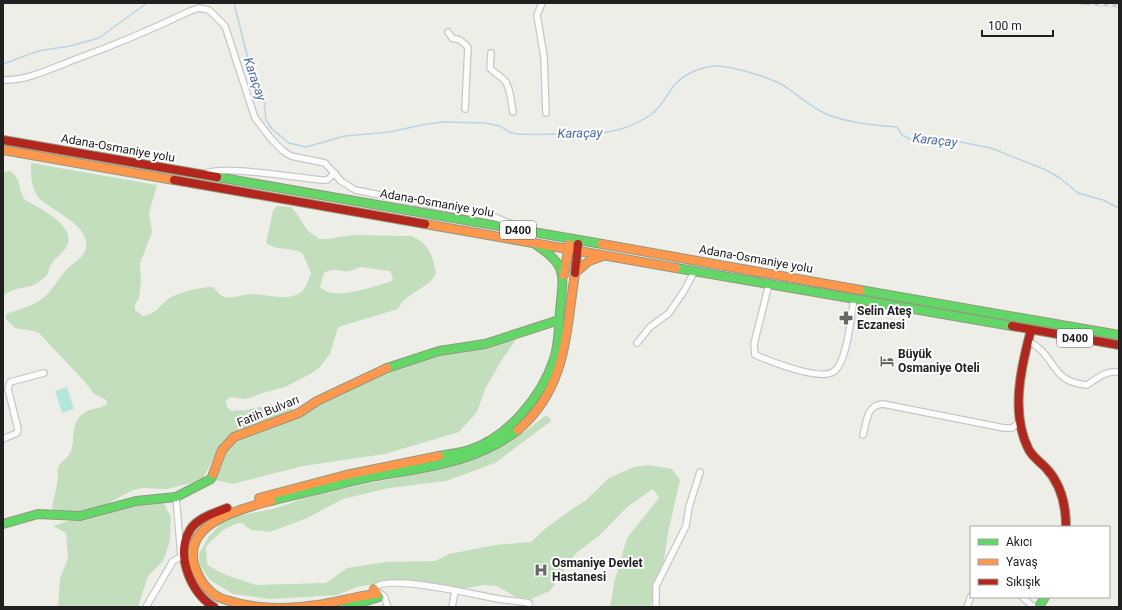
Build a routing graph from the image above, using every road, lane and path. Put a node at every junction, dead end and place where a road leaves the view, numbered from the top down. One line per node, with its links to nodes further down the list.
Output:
1 (542, 3): 7 (street)
2 (448, 32): 5 (street)
3 (491, 53): 6 (street)
4 (3, 80): 10 (street)
5 (465, 109)
6 (513, 112)
7 (546, 113)
8 (3, 140): 11 (main road, Adana-Osmaniye yolu / D400)
9 (3, 150): 15 (main road, Adana-Osmaniye yolu / D400)
10 (335, 173): 11 (street); 12 (street)
11 (204, 175): 12 (main road, Adana-Osmaniye yolu / D400)
12 (523, 231): 13 (main road, Adana-Osmaniye yolu / D400)
13 (569, 239): 14 (main road, Adana-Osmaniye yolu / D400); 16 (main road)
14 (579, 240): 17 (main road); 26 (main road, Adana-Osmaniye yolu / D400)
15 (531, 242): 16 (main road, Adana-Osmaniye yolu / D400); 21 (main road)
16 (568, 250): 17 (main road, Adana-Osmaniye yolu / D400); 21 (main road)
17 (578, 251): 18 (main road, Adana-Osmaniye yolu / D400); 20 (main road)
18 (603, 256): 19 (main road, Adana-Osmaniye yolu / D400); 20 (main road)
19 (694, 272): 22 (main road, Adana-Osmaniye yolu / D400); 28 (street)
20 (575, 273): 44 (main road)
21 (564, 275): 24 (main road)
22 (769, 284): 23 (main road, Adana-Osmaniye yolu / D400); 23 (street)
23 (854, 299): 25 (main road, Adana-Osmaniye yolu / D400)
24 (560, 320): 36 (main road, Fatih Bulvarı); 39 (main road)
25 (1031, 330): 27 (main road); 29 (main road, D400)
26 (1119, 334)
27 (1028, 341): 30 (street); 32 (main road)
28 (637, 343)
29 (1119, 345)
30 (1119, 372)
31 (44, 373): 34 (street)
32 (1019, 423): 33 (street); 38 (main road)
33 (864, 435)
34 (3, 439)
35 (700, 472): 51 (street)
36 (176, 497): 37 (main road, Fatih Bulvarı); 39 (street)
37 (3, 524)
38 (1066, 526)
39 (183, 556): 45 (street); 46 (main road)
40 (374, 589): 41 (street); 44 (main road); 47 (main road); 48 (street)
41 (455, 591): 49 (street); 50 (street)
42 (1023, 598): 52 (street)
43 (1044, 598): 53 (main road)
44 (321, 606)
45 (146, 607)
46 (214, 607)
47 (347, 607)
48 (388, 607)
49 (452, 607)
50 (529, 607)
51 (656, 607)
52 (1034, 607)
53 (1039, 607)

